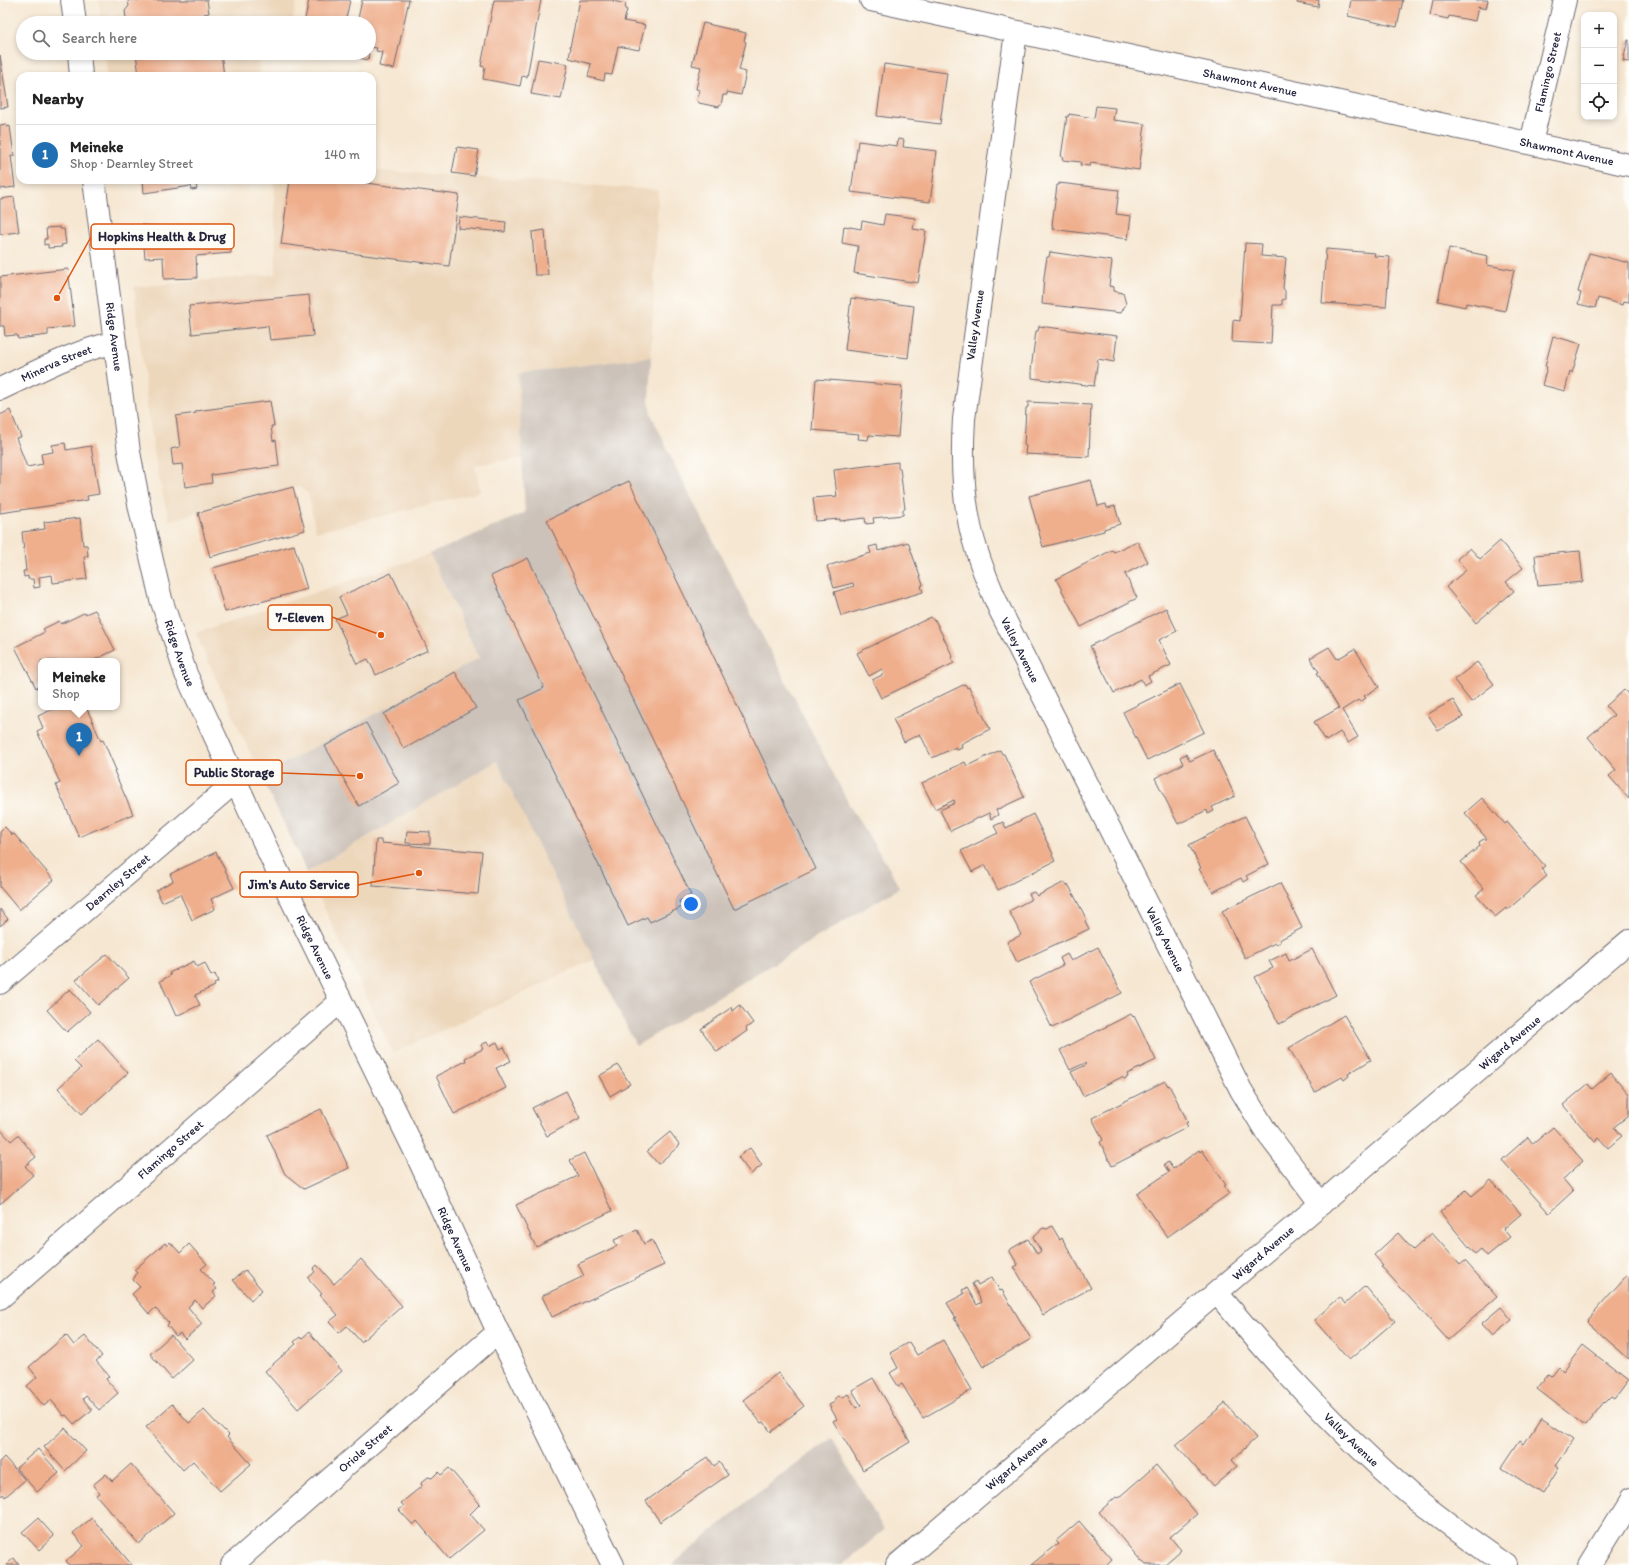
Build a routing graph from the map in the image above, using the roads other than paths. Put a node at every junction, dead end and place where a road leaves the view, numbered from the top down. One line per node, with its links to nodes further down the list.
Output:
1 (72, 0): 4 (street)
2 (871, 0): 5 (street, Shawmont Avenue)
3 (1565, 0): 8 (street, Flamingo Street)
4 (74, 16)
5 (1016, 32): 8 (street, Shawmont Avenue); 17 (street, Valley Avenue)
6 (80, 60): 7 (street)
7 (81, 72)
8 (1531, 143): 9 (street, Shawmont Avenue)
9 (1629, 165)
10 (94, 184): 11 (street, Ridge Avenue)
11 (114, 343): 12 (street, Minerva Street); 13 (street, Ridge Avenue)
12 (0, 389)
13 (235, 782): 15 (street, Dearnley Street); 16 (street, Ridge Avenue)
14 (1629, 941): 17 (street, Wigard Avenue)
15 (0, 983)
16 (342, 1001): 19 (street, Flamingo Street); 20 (street, Ridge Avenue)
17 (1321, 1204): 18 (street, Wigard Avenue)
18 (1217, 1292): 24 (street, Wigard Avenue); 25 (street, Valley Avenue)
19 (0, 1298)
20 (498, 1332): 22 (street, Oriole Street); 23 (street, Ridge Avenue)
21 (1629, 1502): 26 (street)
22 (232, 1565)
23 (613, 1565)
24 (897, 1565)
25 (1506, 1565)
26 (1590, 1565)

